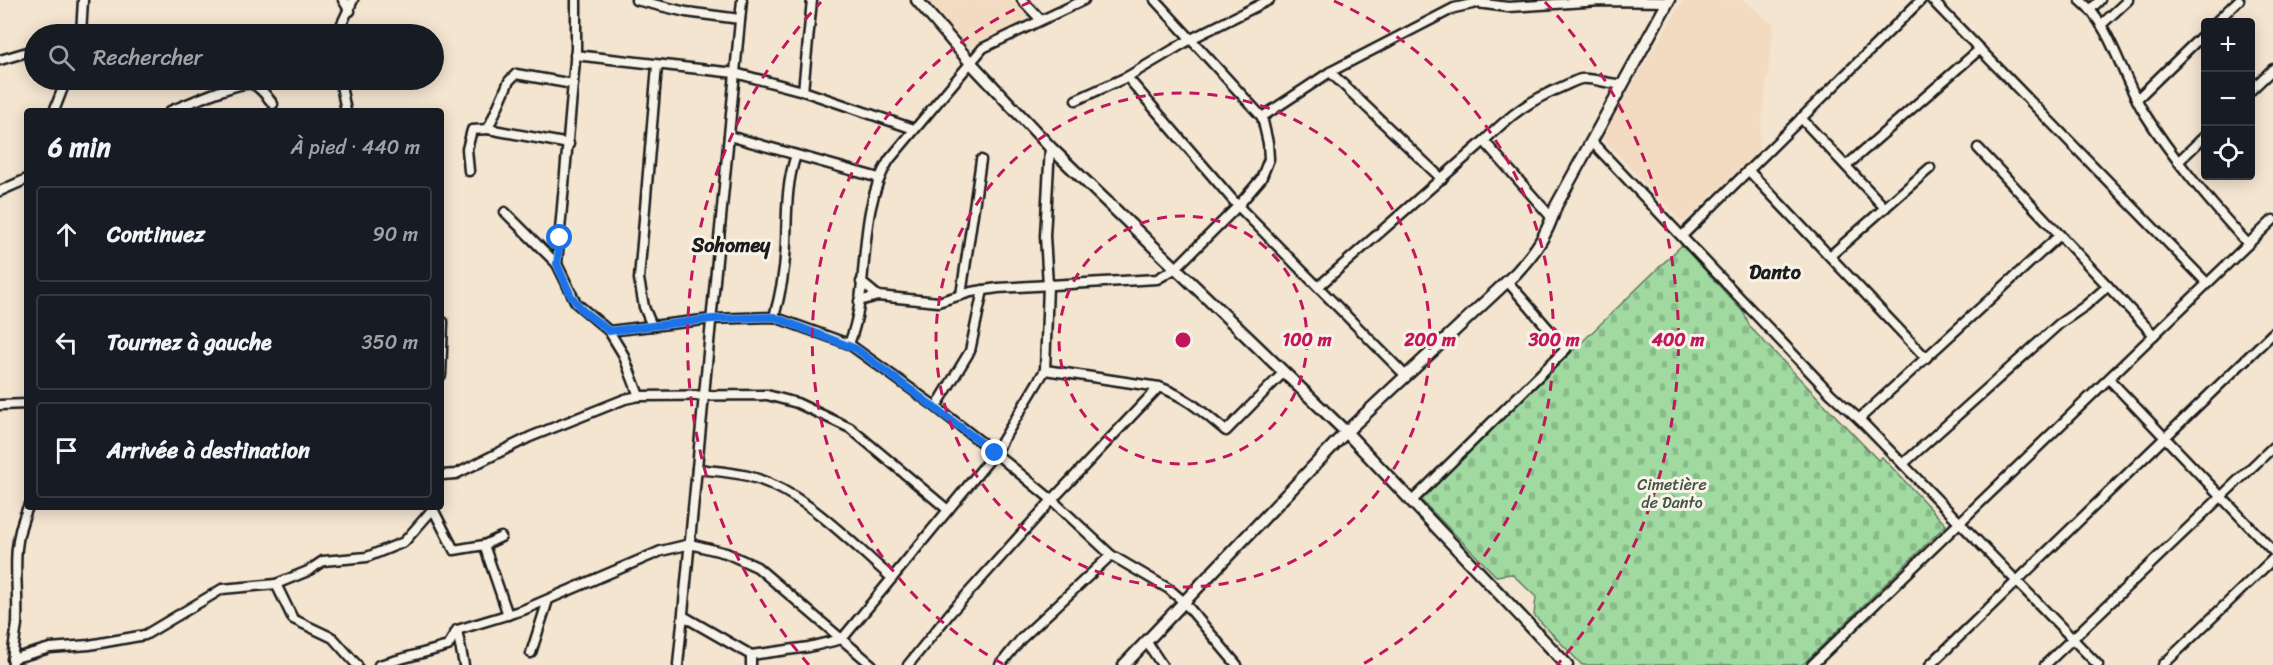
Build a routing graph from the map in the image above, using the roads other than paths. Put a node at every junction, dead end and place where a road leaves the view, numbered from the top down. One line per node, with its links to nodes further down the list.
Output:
1 (83, 0): 26 (street)
2 (343, 0): 22 (street)
3 (353, 0): 22 (street)
4 (636, 0): 24 (street)
5 (742, 0): 24 (street)
6 (812, 0): 48 (street)
7 (917, 0): 35 (street)
8 (1022, 0): 25 (street)
9 (1084, 0): 25 (street)
10 (1155, 0): 30 (street)
11 (1269, 0): 30 (street)
12 (1921, 0): 56 (street)
13 (1932, 0): 31 (street)
14 (2080, 0): 21 (street)
15 (2100, 0): 21 (street)
16 (2128, 0): 28 (street)
17 (2239, 0): 23 (street)
18 (576, 1): 33 (street)
19 (1669, 1): 20 (street); 42 (street)
20 (1494, 3): 38 (street)
21 (2091, 9): 28 (street)
22 (350, 11): 27 (street)
23 (2220, 18)
24 (740, 19): 39 (street)
25 (1040, 19): 35 (street)
26 (80, 24)
27 (343, 24)
28 (2102, 25): 49 (street)
29 (2201, 36): 49 (street)
30 (1191, 39): 40 (street); 55 (street)
31 (1980, 49): 69 (street); 90 (street)
32 (24, 53): 34 (street)
33 (575, 55): 36 (street); 41 (street)
34 (0, 60)
35 (970, 62): 58 (street); 64 (street)
36 (657, 66): 39 (street); 100 (street)
37 (2273, 69): 43 (street)
38 (1330, 72): 55 (street); 74 (street)
39 (735, 73): 48 (street); 59 (street)
40 (1126, 77): 50 (street); 77 (street)
41 (573, 84): 57 (street); 63 (street)
42 (1623, 84): 61 (street); 62 (street)
43 (2255, 86)
44 (62, 90): 52 (street)
45 (224, 90): 53 (street)
46 (261, 90): 51 (street)
47 (342, 90): 54 (street)
48 (803, 91): 58 (street)
49 (2136, 99): 68 (street)
50 (1076, 100)
51 (273, 104)
52 (55, 108)
53 (178, 108)
54 (345, 108)
55 (1262, 117): 77 (street)
56 (1801, 118): 69 (street); 71 (street)
57 (488, 129): 63 (street); 72 (street)
58 (914, 129): 73 (street)
59 (729, 136): 66 (street); 99 (street)
60 (2201, 139): 68 (street)
61 (1484, 141): 74 (street); 80 (street)
62 (1592, 142): 80 (street); 83 (street)
63 (569, 144): 86 (street)
64 (1050, 147): 87 (street); 91 (street)
65 (1978, 147): 82 (street)
66 (796, 155): 73 (street); 98 (street)
67 (981, 160): 95 (street)
68 (2179, 161): 84 (street)
69 (1846, 166): 78 (street)
70 (1930, 168): 78 (street)
71 (1749, 170): 83 (street); 85 (street)
72 (469, 171)
73 (879, 178): 89 (street)
74 (1442, 179): 92 (street)
75 (24, 180): 76 (street)
76 (0, 191)
77 (1238, 206): 87 (street); 92 (street)
78 (1885, 208): 85 (street)
79 (505, 212): 86 (street)
80 (1552, 218): 88 (street)
81 (2273, 220): 84 (street)
82 (2060, 235): 93 (street); 105 (street)
83 (1682, 236): 116 (street)
84 (2248, 244): 90 (street)
85 (1830, 256): 105 (street)
86 (557, 264): 101 (street)
87 (1176, 268): 91 (street); 107 (street)
88 (1507, 281): 108 (street); 126 (street)
89 (861, 282): 96 (street); 97 (street)
90 (2207, 283): 103 (street)
91 (1048, 285): 94 (street); 106 (street)
92 (1319, 286): 108 (street)
93 (2108, 286): 103 (street); 121 (street)
94 (983, 290): 95 (street); 115 (street)
95 (961, 295): 96 (street)
96 (878, 296): 97 (street)
97 (859, 301): 104 (street)
98 (774, 317): 99 (street); 104 (street)
99 (712, 319): 100 (street); 111 (street)
100 (652, 326): 101 (street)
101 (609, 331): 112 (street)
102 (2273, 333): 118 (street)
103 (2154, 335): 109 (street)
104 (849, 344): 115 (street)
105 (1926, 358): 116 (street)
106 (1045, 370): 110 (street); 120 (street)
107 (1283, 373): 110 (street); 117 (street)
108 (1406, 376): 117 (street)
109 (2109, 379): 118 (street); 131 (street)
110 (1159, 387): 125 (street)
111 (704, 395): 112 (street); 122 (street); 130 (street)
112 (639, 396): 123 (street)
113 (24, 404): 114 (street)
114 (0, 405)
115 (936, 406): 120 (street)
116 (1859, 419): 121 (street)
117 (1346, 432): 126 (street); 142 (street)
118 (2165, 438): 124 (street); 139 (street)
119 (2273, 447): 124 (street)
120 (995, 453): 125 (street); 130 (street)
121 (1903, 464): 131 (street)
122 (697, 469): 133 (street); 138 (street)
123 (444, 475)
124 (2221, 496): 135 (street); 147 (street)
125 (1052, 500): 136 (street); 157 (street)
126 (1412, 501): 162 (street)
127 (27, 510): 151 (street)
128 (431, 510): 140 (street)
129 (434, 510): 134 (street)
130 (948, 510): 138 (street)
131 (1959, 523): 139 (street); 163 (street)
132 (501, 537): 134 (street)
133 (690, 544): 141 (street); 144 (street); 146 (street)
134 (484, 545): 143 (street)
135 (2273, 551)
136 (1111, 555): 142 (street); 158 (street)
137 (2273, 559): 167 (street)
138 (892, 578): 146 (street)
139 (2016, 582): 147 (street); 164 (street)
140 (276, 584): 151 (street); 152 (street)
141 (548, 600): 143 (street); 149 (street)
142 (1184, 602): 148 (street); 161 (street)
143 (508, 615): 145 (street)
144 (683, 616): 150 (street); 155 (street)
145 (457, 630): 153 (street); 154 (street)
146 (842, 639): 150 (street); 156 (street)
147 (2072, 639): 165 (street); 166 (street)
148 (1146, 641): 159 (street); 160 (street)
149 (531, 653)
150 (751, 660)
151 (13, 662)
152 (357, 665)
153 (379, 665)
154 (464, 665)
155 (678, 665)
156 (872, 665)
157 (908, 665)
158 (1000, 665)
159 (1124, 665)
160 (1162, 665)
161 (1237, 665)
162 (1567, 665)
163 (1812, 665)
164 (1930, 665)
165 (2044, 665)
166 (2098, 665)
167 (2163, 665)

